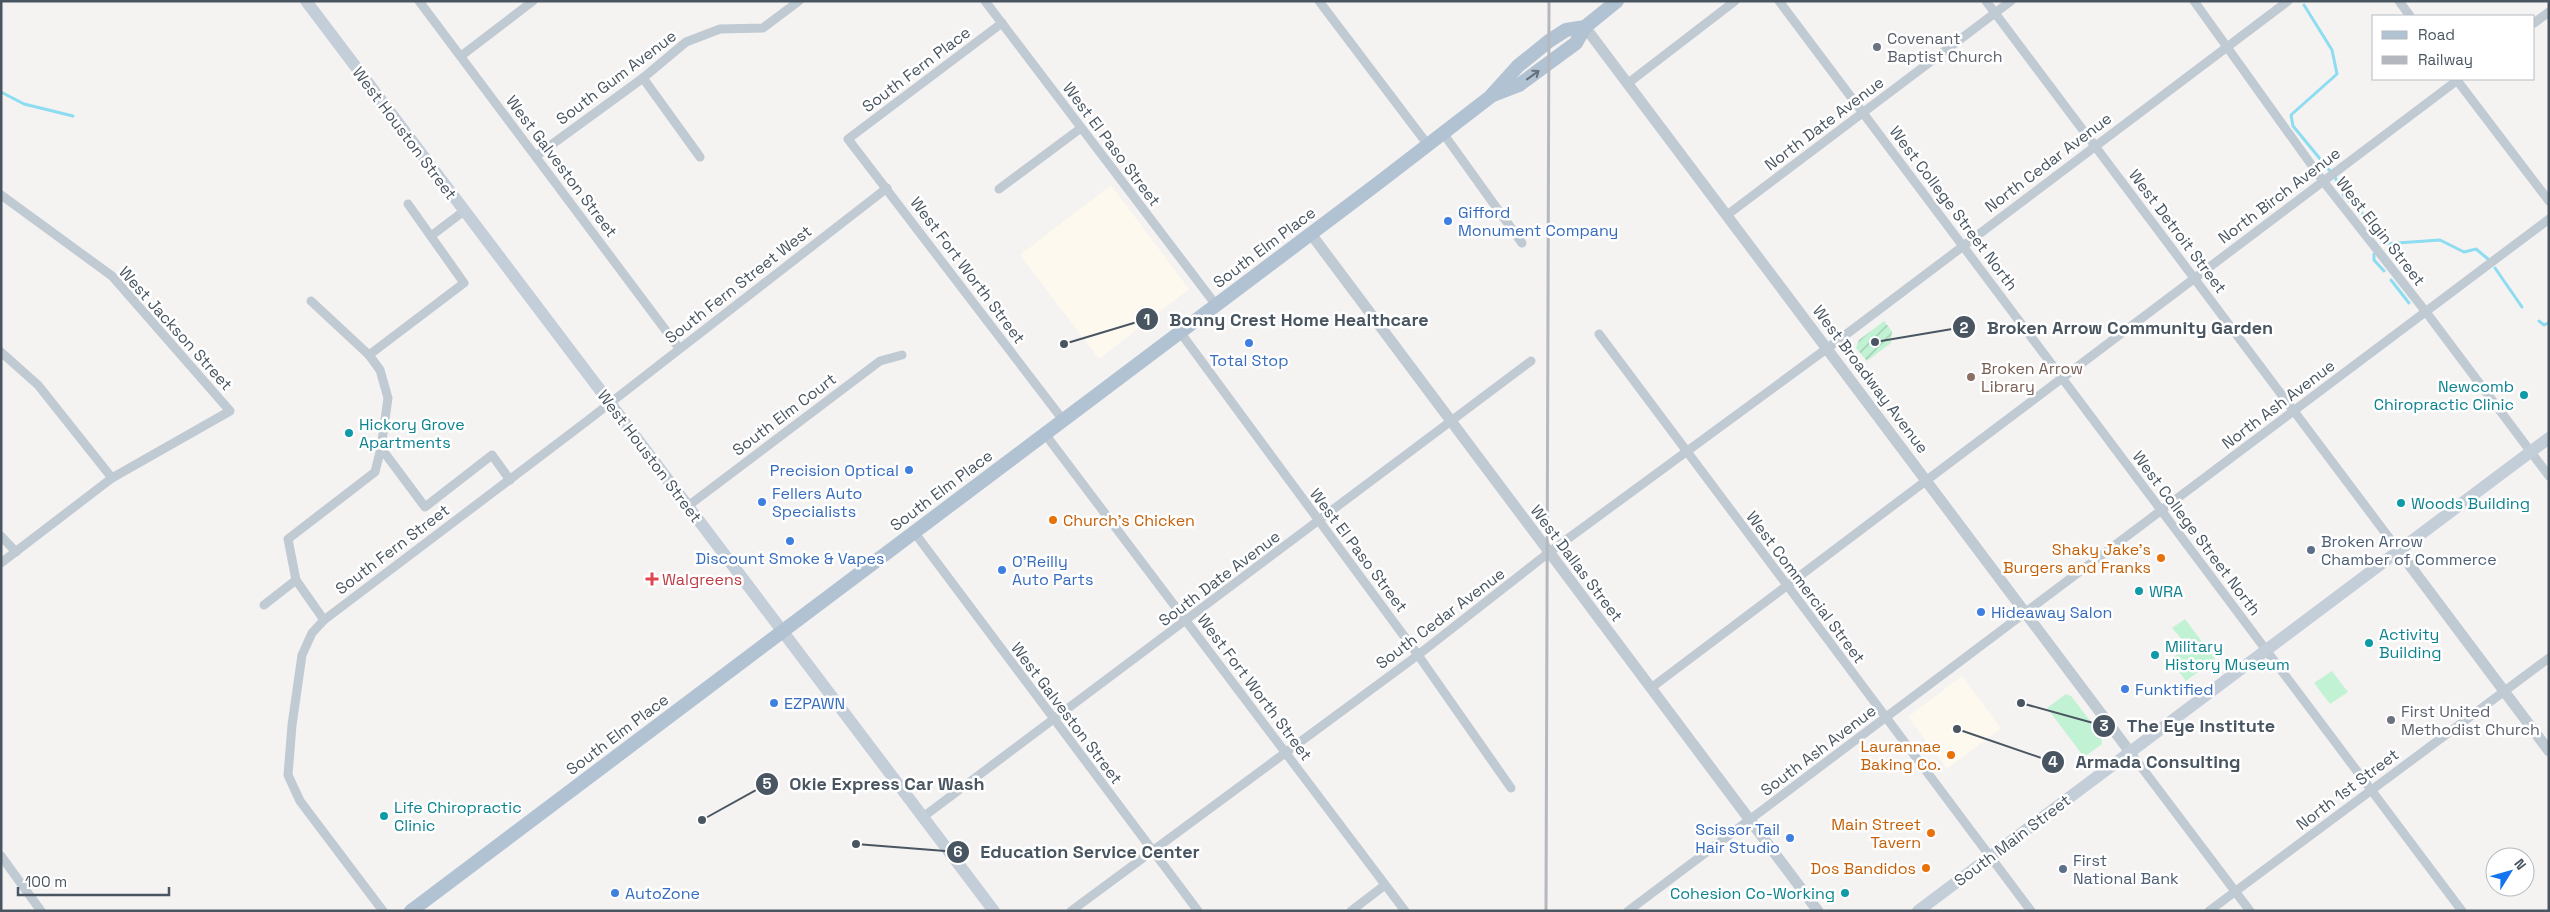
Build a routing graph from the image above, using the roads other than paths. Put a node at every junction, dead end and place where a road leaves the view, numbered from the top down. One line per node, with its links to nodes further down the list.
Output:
1 (419, 1): 22 (street, West Galveston Street)
2 (532, 1): 22 (street)
3 (799, 1): 23 (street, South Gum Avenue)
4 (985, 1): 19 (street, West El Paso Street)
5 (1319, 1): 31 (street)
6 (1617, 1): 20 (main road)
7 (1735, 1): 26 (street)
8 (1779, 1): 27 (street, West College Street North)
9 (1986, 1): 16 (street, West Detroit Street)
10 (2011, 1): 16 (street, North Date Avenue)
11 (2194, 1): 21 (street, West Elgin Street)
12 (2288, 1): 21 (street, North Cedar Avenue)
13 (2399, 1): 17 (street)
14 (308, 2): 41 (main road, West Houston Street)
15 (2549, 12): 18 (street)
16 (1995, 13): 27 (street, North Date Avenue); 32 (street, West Detroit Street)
17 (2409, 15)
18 (2535, 22)
19 (1002, 23): 28 (street, West El Paso Street); 30 (street, South Fern Place)
20 (1585, 26): 26 (street, West Broadway Avenue); 29 (main road, South Elm Place)
21 (2228, 47): 32 (street, North Cedar Avenue); 35 (street, West Elgin Street)
22 (461, 56): 33 (street, West Galveston Street)
23 (643, 78): 33 (street, South Gum Avenue); 34 (street)
24 (2456, 80): 35 (street, North Birch Avenue)
25 (2458, 80): 39 (street)
26 (1627, 84): 42 (street, West Broadway Avenue)
27 (1863, 112): 42 (street, North Date Avenue); 47 (street, West College Street North)
28 (1080, 128): 37 (street); 50 (street, West El Paso Street)
29 (1443, 133): 31 (main road, South Elm Place); 46 (street)
30 (848, 139): 36 (street, West Fort Worth Street)
31 (1428, 145): 44 (main road, South Elm Place)
32 (2095, 146): 47 (street, North Cedar Avenue); 48 (street, West Detroit Street)
33 (536, 156): 54 (street, West Galveston Street)
34 (700, 157)
35 (2326, 179): 48 (street, North Birch Avenue); 51 (street, West Elgin Street)
36 (887, 188): 54 (street, South Fern Street West); 63 (street, West Fort Worth Street)
37 (999, 190)
38 (1, 195): 71 (street, West Jackson Street)
39 (2549, 201)
40 (408, 204): 45 (street)
41 (464, 211): 45 (street); 61 (main road, West Houston Street)
42 (1726, 215): 55 (street, West Broadway Avenue)
43 (2549, 219): 51 (street, North Ash Avenue)
44 (1311, 234): 50 (main road, South Elm Place); 64 (street, West Dallas Street)
45 (431, 236): 57 (street)
46 (1522, 243)
47 (1963, 245): 55 (street, North Cedar Avenue); 60 (street, West College Street North)
48 (2194, 278): 60 (street, North Birch Avenue); 62 (street, West Detroit Street)
49 (311, 301): 57 (street)
50 (1216, 305): 52 (main road, South Elm Place)
51 (2426, 312): 62 (street, North Ash Avenue); 69 (street, West Elgin Street)
52 (1180, 332): 63 (main road, South Elm Place); 76 (street, West El Paso Street)
53 (1599, 334): 68 (street, West Commercial Street)
54 (679, 348): 61 (street, South Fern Street West)
55 (1827, 348): 68 (street, South Cedar Avenue); 73 (street, West Broadway Avenue)
56 (1, 352): 71 (street)
57 (369, 355): 67 (street)
58 (902, 355): 74 (street, South Elm Court)
59 (1531, 361): 64 (street, South Date Avenue)
60 (2062, 378): 73 (street, North Birch Avenue); 75 (street, West College Street North)
61 (609, 404): 72 (street, South Fern Street); 74 (main road, West Houston Street)
62 (2294, 410): 75 (street, North Ash Avenue); 79 (street, West Detroit Street)
63 (1063, 420): 65 (main road, South Elm Place)
64 (1450, 422): 76 (street, South Date Avenue); 81 (street, West Dallas Street)
65 (1045, 434): 77 (main road, South Elm Place); 88 (street, West Fort Worth Street)
66 (2549, 438): 69 (main road, South Main Street)
67 (381, 448): 72 (street); 83 (street)
68 (1687, 451): 81 (street, South Cedar Avenue); 84 (street, West Commercial Street)
69 (2530, 452): 70 (street, West Elgin Street); 79 (main road, South Main Street)
70 (2549, 476)
71 (112, 478): 80 (street)
72 (510, 480): 87 (street, South Fern Street)
73 (1926, 480): 84 (street, North Birch Avenue); 86 (street, West Broadway Avenue)
74 (688, 506): 89 (main road, West Houston Street)
75 (2162, 510): 86 (street, North Ash Avenue); 90 (street, West College Street North)
76 (1319, 522): 88 (street, South Date Avenue); 91 (street, West El Paso Street)
77 (914, 532): 89 (main road, South Elm Place); 96 (street, West Galveston Street)
78 (1, 536): 80 (street)
79 (2399, 550): 90 (main road, South Main Street); 94 (street)
80 (16, 552): 82 (street)
81 (1550, 553): 91 (street, South Cedar Avenue); 93 (street, West Dallas Street)
82 (1, 563)
83 (296, 580): 85 (street); 87 (street)
84 (1787, 585): 93 (street, North Birch Avenue); 95 (street, West Commercial Street)
85 (264, 605)
86 (2026, 613): 95 (street, South Ash Avenue); 99 (street, West Broadway Avenue)
87 (324, 620): 110 (street, South Fern Street)
88 (1187, 620): 96 (street, South Date Avenue); 98 (street, West Fort Worth Street)
89 (783, 631): 102 (main road, West Houston Street); 111 (main road, South Elm Place)
90 (2266, 650): 99 (main road, South Main Street); 101 (street, West College Street North)
91 (1418, 655): 98 (street, South Cedar Avenue); 100 (street, West El Paso Street)
92 (2549, 658): 94 (street, North 1st Street)
93 (1651, 688): 103 (street, West Dallas Street)
94 (2504, 690): 97 (street); 101 (street, North 1st Street)
95 (1886, 718): 103 (street, South Ash Avenue); 106 (street, West Commercial Street)
96 (1054, 720): 102 (street, South Date Avenue); 104 (street, West Galveston Street)
97 (2549, 751)
98 (1286, 752): 104 (street, South Cedar Avenue); 107 (street, West Fort Worth Street)
99 (2130, 752): 106 (main road, South Main Street); 108 (street)
100 (1511, 788)
101 (2370, 790): 108 (street, North 1st Street); 123 (street, West College Street North)
102 (923, 817): 112 (main road, West Houston Street)
103 (1750, 820): 117 (street, South Ash Avenue); 118 (street, West Dallas Street)
104 (1153, 851): 113 (street, South Cedar Avenue); 114 (street, West Galveston Street)
105 (1, 856): 109 (street)
106 (1990, 856): 119 (main road, South Main Street); 120 (street, West Commercial Street)
107 (1385, 885): 115 (street); 116 (street, West Fort Worth Street)
108 (2236, 892): 121 (street, North 1st Street); 122 (street)
109 (41, 911)
110 (383, 911)
111 (411, 911)
112 (994, 911)
113 (1071, 911)
114 (1198, 911)
115 (1351, 911)
116 (1405, 911)
117 (1628, 911)
118 (1818, 911)
119 (1918, 911)
120 (2031, 911)
121 (2209, 911)
122 (2250, 911)
123 (2462, 911)

